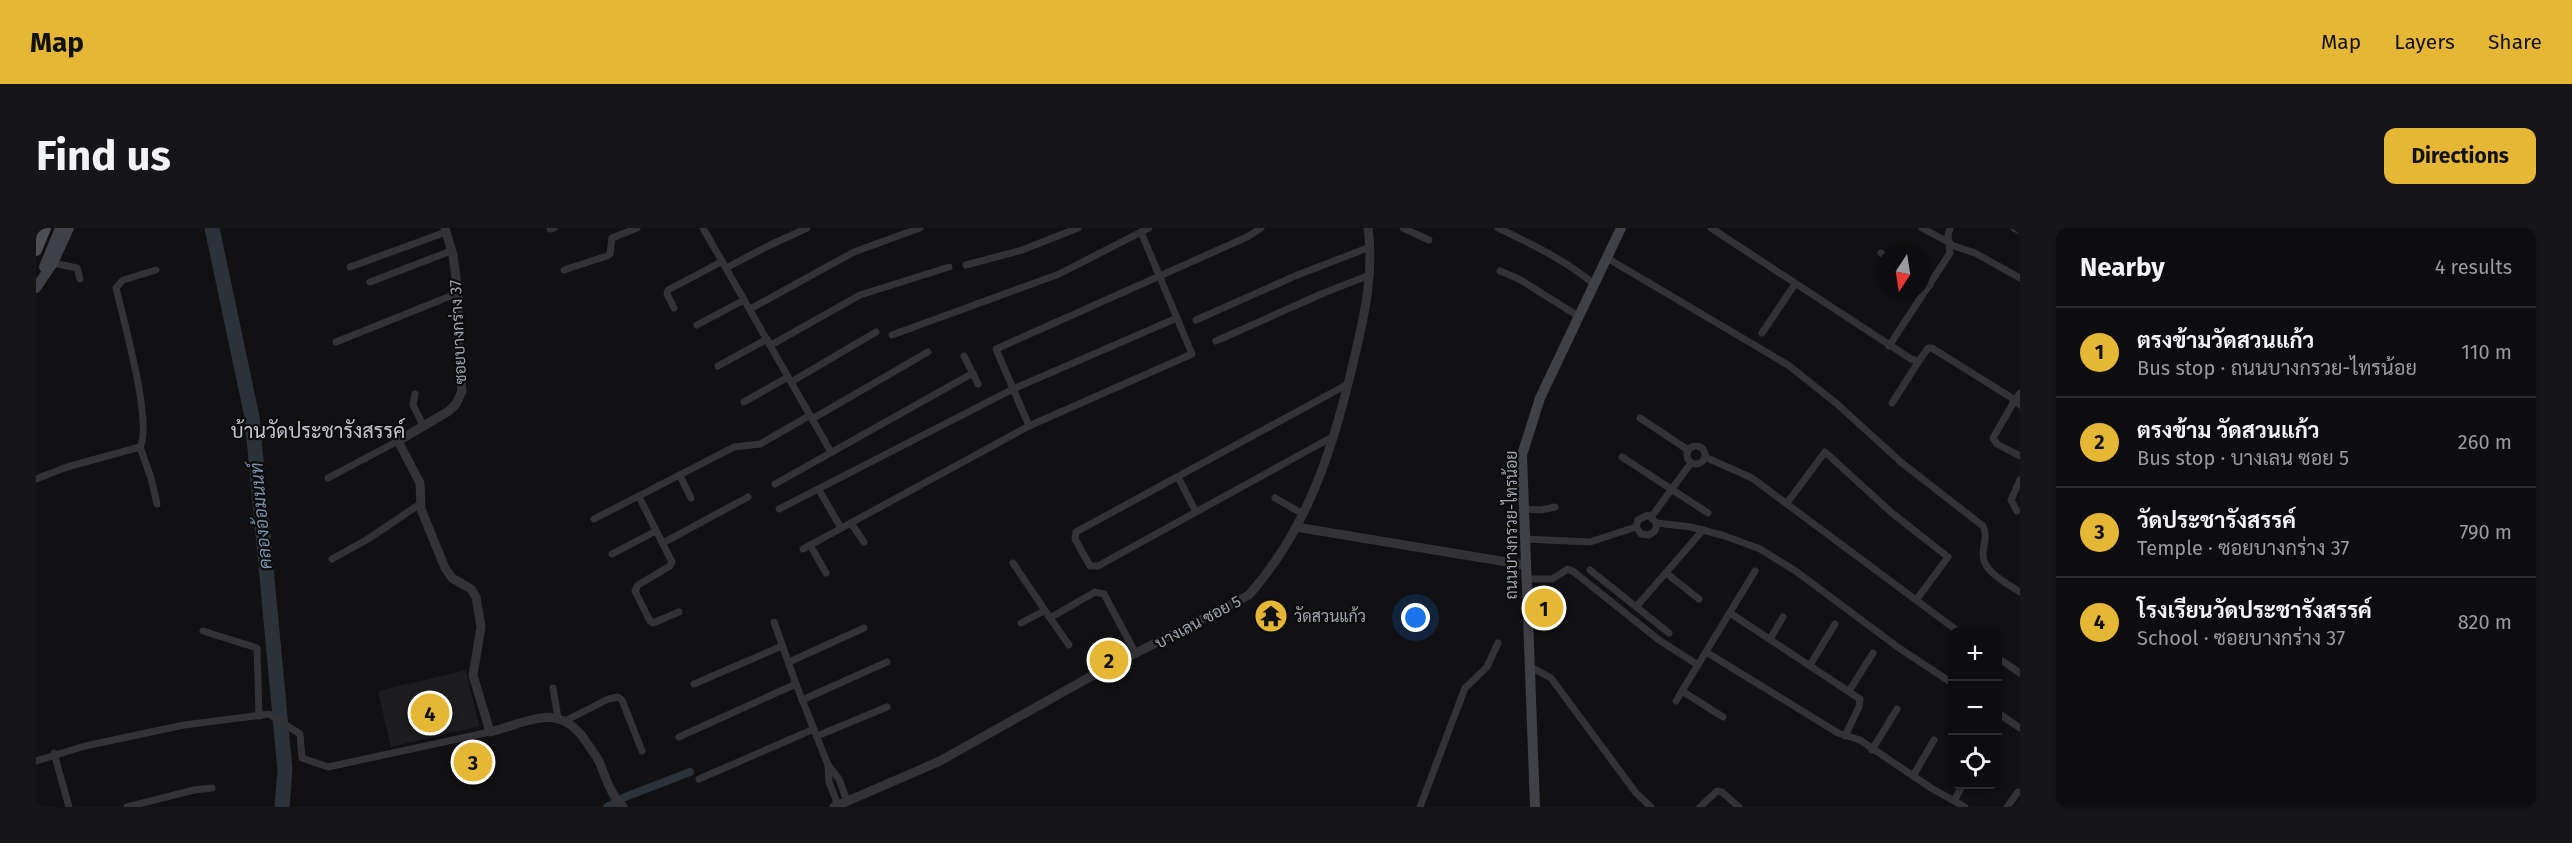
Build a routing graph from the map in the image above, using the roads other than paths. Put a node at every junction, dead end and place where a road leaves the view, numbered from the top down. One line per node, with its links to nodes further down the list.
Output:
1 (45, 228): 25 (main road)
2 (60, 228): 44 (main road)
3 (69, 228): 28 (main road)
4 (637, 228): 34 (street)
5 (703, 228): 29 (street)
6 (807, 228): 29 (street)
7 (920, 228): 49 (street)
8 (1078, 228): 30 (street)
9 (1149, 228): 21 (street)
10 (1261, 228): 36 (street)
11 (1368, 228): 24 (street, บางเลน ซอย 5)
12 (1403, 228): 22 (street)
13 (1498, 228): 41 (street)
14 (1621, 228): 27 (main road, ถนนบางกรวย-ไทรน้อย)
15 (1711, 228): 42 (street)
16 (1922, 228): 23 (street)
17 (1950, 228): 23 (street)
18 (2014, 228): 20 (street)
19 (446, 230): 26 (street, ซอยบางกร่าง 37); 31 (street)
20 (2020, 231)
21 (1141, 232): 36 (street); 56 (street)
22 (1429, 240)
23 (1950, 244): 38 (street); 43 (street)
24 (1370, 247): 37 (street, บางเลน ซอย 5); 52 (street)
25 (36, 250)
26 (451, 251): 40 (street); 45 (street, ซอยบางกร่าง 37)
27 (1607, 258): 41 (main road, ถนนบางกรวย-ไทรน้อย); 130 (street)
28 (53, 263): 39 (street); 44 (main road)
29 (724, 265): 46 (street); 48 (street)
30 (966, 265)
31 (350, 267)
32 (949, 267): 59 (street)
33 (156, 270): 81 (street)
34 (564, 270)
35 (1500, 271): 50 (street)
36 (1159, 276): 51 (street); 69 (street)
37 (1370, 276): 57 (street); 68 (street, บางเลน ซอย 5)
38 (2020, 278)
39 (80, 279)
40 (370, 282)
41 (1594, 284): 50 (main road, ถนนบางกรวย-ไทรน้อย)
42 (1795, 284): 55 (street); 60 (street)
43 (1930, 285)
44 (36, 287)
45 (458, 292): 58 (street); 77 (street, ซอยบางกร่าง 37)
46 (744, 300): 49 (street); 53 (street)
47 (1920, 300): 60 (street)
48 (674, 308)
49 (750, 309): 59 (street)
50 (1578, 316): 105 (main road, ถนนบางกรวย-ไทรน้อย)
51 (1177, 318): 69 (street); 78 (street)
52 (1196, 320)
53 (697, 325)
54 (876, 332): 66 (street)
55 (1762, 333)
56 (892, 335)
57 (1216, 341)
58 (336, 342)
59 (769, 342): 64 (street); 66 (street)
60 (1889, 346): 63 (street)
61 (928, 352): 75 (street)
62 (964, 356): 65 (street)
63 (1918, 361): 73 (street); 74 (street)
64 (718, 366)
65 (973, 373): 67 (street); 83 (street)
66 (790, 379): 72 (street); 75 (street)
67 (978, 384)
68 (1348, 384): 79 (street, บางเลน ซอย 5); 89 (street)
69 (1013, 389): 78 (street); 95 (street)
70 (2020, 393): 74 (street)
71 (415, 394): 77 (street)
72 (744, 402)
73 (1892, 402)
74 (2018, 402): 84 (street)
75 (811, 417): 83 (street); 88 (street)
76 (1640, 418): 82 (street)
77 (423, 425): 80 (street, ซอยบางกร่าง 37)
78 (1029, 426): 112 (street)
79 (1336, 435): 107 (street); 109 (street, บางเลน ซอย 5)
80 (398, 441): 90 (street); 102 (street)
81 (140, 447): 91 (street); 101 (street)
82 (1688, 450): 86 (street); 87 (street)
83 (831, 452): 93 (street)
84 (2020, 456)
85 (1622, 457): 94 (street)
86 (1705, 457): 87 (street); 100 (street)
87 (1691, 463): 94 (street)
88 (680, 476): 96 (street); 98 (street)
89 (1178, 477): 107 (street); 107 (street)
90 (328, 478)
91 (36, 479)
92 (2020, 480): 106 (street)
93 (775, 484)
94 (1671, 489): 108 (street); 111 (street)
95 (819, 490): 104 (street); 115 (street)
96 (639, 497): 110 (street); 117 (street)
97 (748, 497): 120 (street)
98 (691, 498)
99 (1275, 498): 109 (street)
100 (1787, 503): 132 (street); 132 (street)
101 (157, 504)
102 (420, 504): 122 (street); 175 (street)
103 (1555, 507): 105 (street)
104 (779, 509)
105 (1523, 509): 118 (main road, ถนนบางกรวย-ไทรน้อย)
106 (2017, 511)
107 (1197, 512)
108 (1708, 513)
109 (1304, 514): 113 (street, บางเลน ซอย 5)
110 (594, 519)
111 (1654, 520): 114 (street); 114 (street); 116 (street)
112 (851, 523): 115 (street); 119 (street)
113 (1296, 527): 124 (street); 152 (street, บางเลน ซอย 5)
114 (1636, 527): 118 (street)
115 (841, 528): 127 (street)
116 (1703, 530): 128 (street); 160 (street)
117 (657, 531): 120 (street); 121 (street)
118 (1524, 538): 124 (main road, ถนนบางกรวย-ไทรน้อย)
119 (864, 542)
120 (663, 543): 135 (street)
121 (612, 554)
122 (332, 559)
123 (1013, 563): 134 (street)
124 (1525, 566): 129 (main road, ถนนบางกรวย-ไทรน้อย)
125 (1590, 570): 133 (street)
126 (1755, 572): 136 (street)
127 (826, 573)
128 (1666, 573): 131 (street); 133 (street)
129 (1525, 579): 156 (street); 158 (main road, ถนนบางกรวย-ไทรน้อย)
130 (2020, 592)
131 (1699, 599)
132 (1917, 599): 142 (street)
133 (1636, 607): 145 (street)
134 (1044, 611): 138 (street); 140 (street)
135 (679, 612)
136 (1730, 614): 146 (street); 150 (street)
137 (1784, 617): 146 (street)
138 (1050, 618): 148 (street); 152 (street)
139 (774, 622): 149 (street)
140 (1021, 623)
141 (1835, 624): 157 (street)
142 (1953, 627)
143 (864, 628): 154 (street)
144 (204, 631): 170 (street)
145 (1670, 633)
146 (1770, 639): 157 (street)
147 (1498, 643): 194 (street)
148 (1069, 645)
149 (782, 646): 154 (street); 161 (street)
150 (1706, 652): 156 (street); 177 (street)
151 (1873, 652): 165 (street)
152 (1136, 654): 190 (street, บางเลน ซอย 5)
153 (2002, 661): 159 (street)
154 (789, 662): 162 (street)
155 (887, 662): 166 (street)
156 (1698, 664): 164 (street)
157 (1810, 665): 165 (street)
158 (1529, 666): 195 (main road, ถนนบางกรวย-ไทรน้อย); 196 (street)
159 (2020, 673)
160 (1950, 681)
161 (694, 684)
162 (796, 684): 166 (street); 178 (street)
163 (553, 688): 173 (street)
164 (1682, 691): 167 (street); 172 (street)
165 (1849, 691): 177 (street)
166 (802, 700): 176 (street)
167 (1676, 701)
168 (887, 707): 176 (street)
169 (1897, 709): 180 (street)
170 (259, 716): 175 (street); 182 (street)
171 (2002, 716): 174 (street)
172 (1724, 717)
173 (562, 719): 175 (street); 181 (street); 191 (street)
174 (2020, 728)
175 (490, 732)
176 (816, 732): 185 (street); 190 (street)
177 (1845, 736): 180 (street)
178 (679, 737)
179 (1935, 740): 184 (street)
180 (1872, 750): 184 (street)
181 (642, 751)
182 (54, 753): 183 (street); 192 (street)
183 (36, 761)
184 (1913, 776): 189 (street)
185 (699, 779)
186 (212, 788): 193 (street)
187 (1960, 789): 189 (street)
188 (2018, 792): 200 (street)
189 (1954, 801): 199 (street)
190 (840, 804)
191 (620, 805)
192 (69, 807)
193 (127, 807)
194 (1420, 807)
195 (1535, 807)
196 (1651, 807)
197 (1700, 807): 198 (street)
198 (1739, 807)
199 (1965, 807)
200 (2007, 807)

